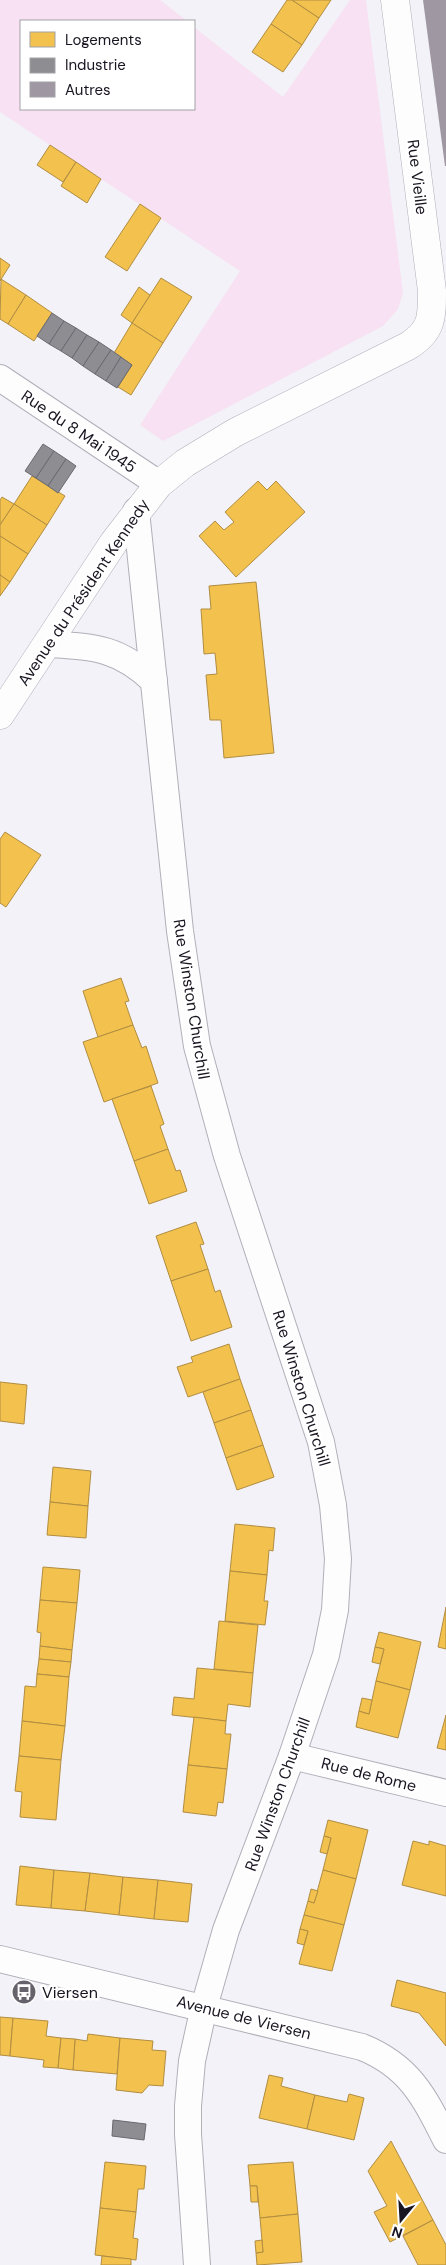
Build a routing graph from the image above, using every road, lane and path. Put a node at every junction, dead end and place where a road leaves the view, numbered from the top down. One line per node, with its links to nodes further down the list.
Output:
1 (394, 0): 2 (street, Rue Vieille)
2 (439, 311): 3 (street, Rue Vieille)
3 (408, 346): 5 (street, Avenue du Président Kennedy)
4 (0, 378): 5 (street, Rue du 8 Mai 1945)
5 (159, 484): 6 (street, Avenue du Président Kennedy)
6 (136, 511): 7 (street, Avenue du Président Kennedy); 8 (street, Rue Winston Churchill)
7 (47, 644): 8 (street); 9 (street, Avenue du Président Kennedy)
8 (154, 681): 10 (street, Rue Winston Churchill)
9 (0, 715)
10 (292, 1756): 11 (street, Rue de Rome); 13 (street, Rue Winston Churchill)
11 (446, 1794)
12 (0, 1959): 13 (street, Avenue de Viersen)
13 (204, 2007): 14 (street, Avenue de Viersen); 15 (street, Rue Winston Churchill)
14 (446, 2140)
15 (197, 2265)

